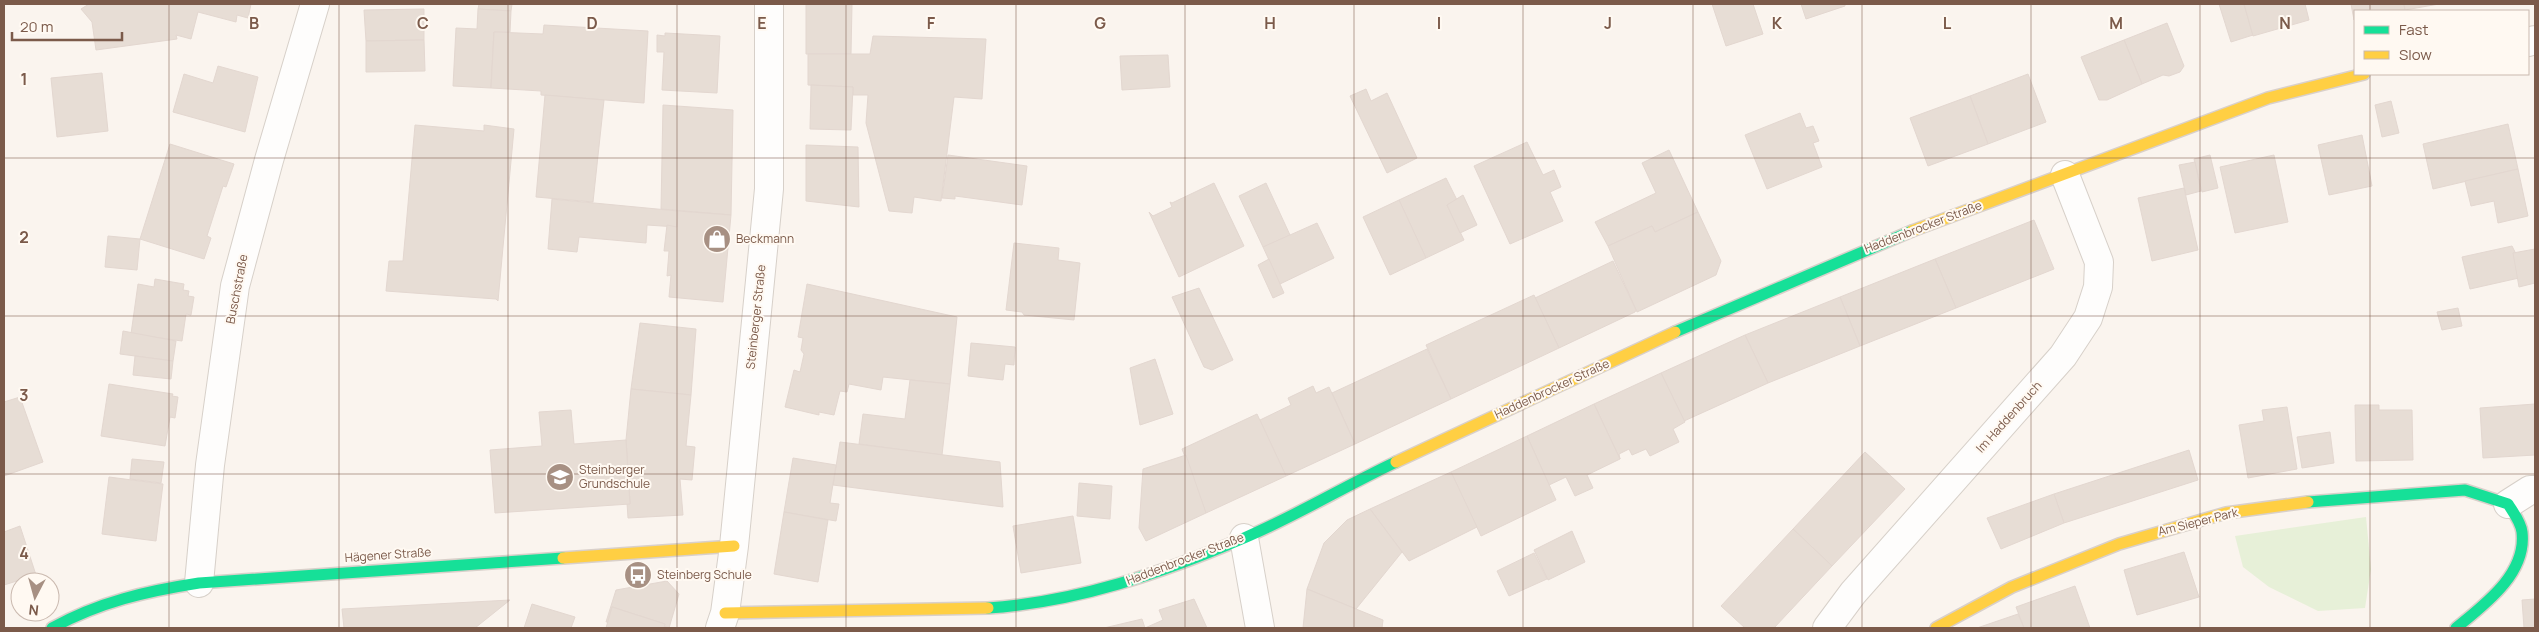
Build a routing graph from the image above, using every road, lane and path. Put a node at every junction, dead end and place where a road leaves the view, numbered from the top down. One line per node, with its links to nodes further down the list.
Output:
1 (315, 4): 9 (street, Buschstraße)
2 (769, 4): 8 (street, Steinberger Straße)
3 (2360, 75): 4 (street, Haddenbrocker Straße)
4 (2065, 175): 7 (street, Haddenbrocker Straße); 13 (street, Im Haddenbruch)
5 (2535, 490): 6 (street)
6 (2508, 504): 14 (street, Am Sieper Park); 15 (street)
7 (1244, 538): 10 (street, Haddenbrocker Straße); 12 (street)
8 (734, 546): 9 (street, Hägener Straße); 10 (street, Steinberger Straße)
9 (199, 583): 11 (street, Hägener Straße)
10 (722, 621)
11 (52, 628)
12 (1260, 628)
13 (1827, 628)
14 (1936, 628)
15 (2456, 628)

